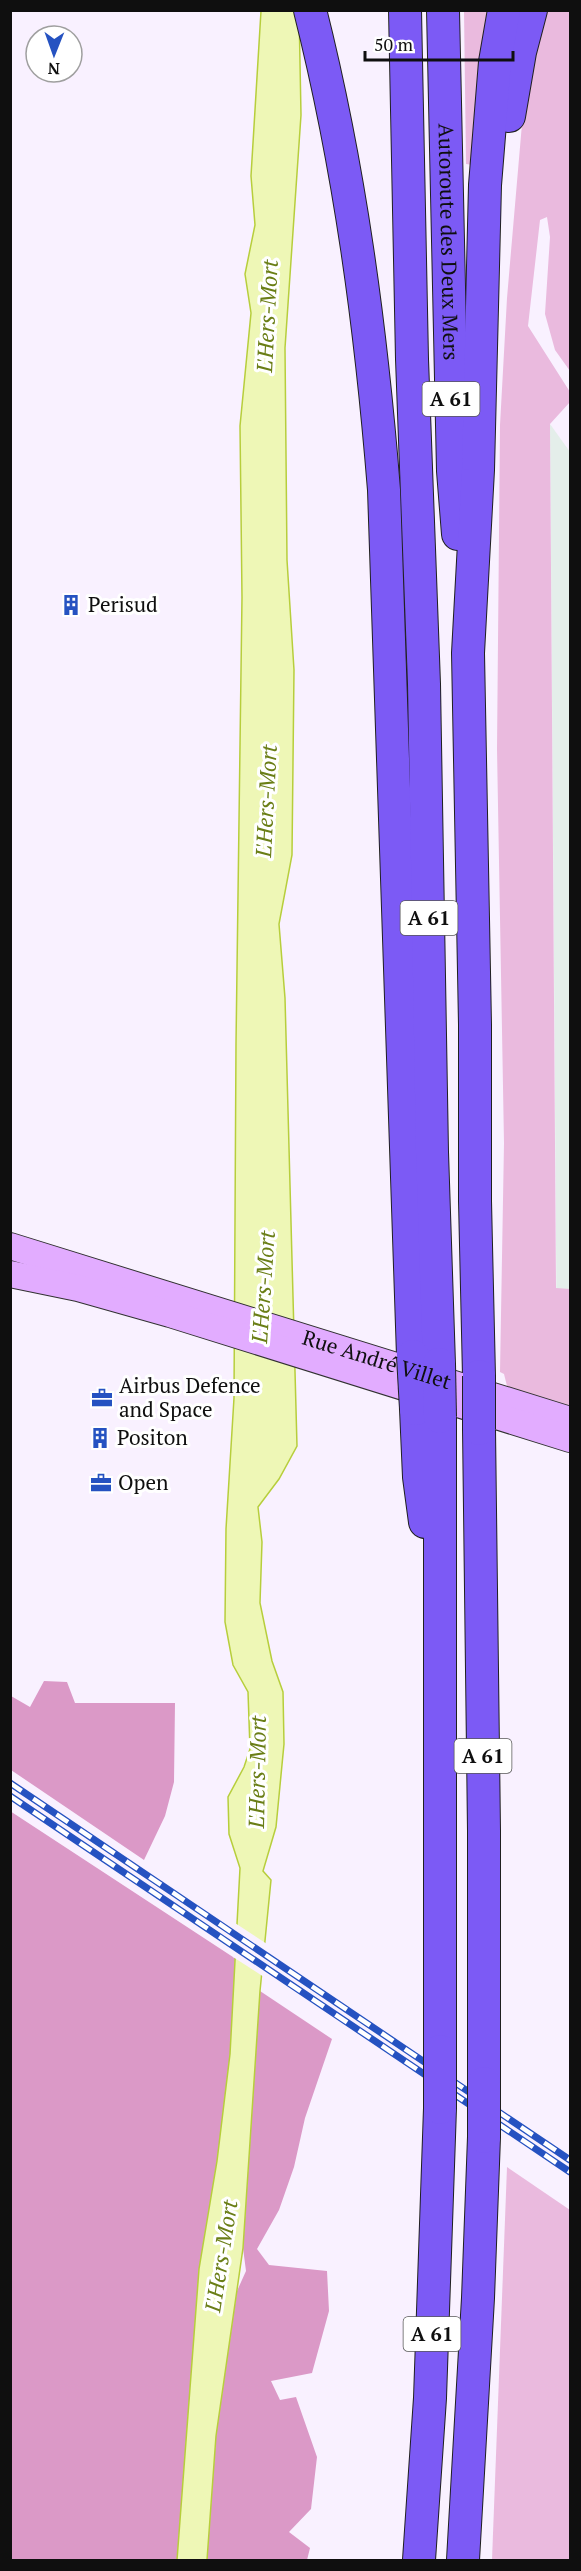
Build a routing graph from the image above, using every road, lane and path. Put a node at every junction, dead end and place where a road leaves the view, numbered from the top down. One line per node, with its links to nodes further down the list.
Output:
1 (310, 10): 12 (highway)
2 (443, 10): 7 (highway, Autoroute des Deux Mers / A 61)
3 (504, 10): 6 (highway)
4 (531, 10): 6 (highway)
5 (405, 12): 12 (highway, A 61)
6 (483, 310): 7 (highway)
7 (468, 653): 16 (highway, A 61, bridge)
8 (10, 1246): 10 (main road, Rue André Villet)
9 (10, 1274): 10 (main road, Rue André Villet)
10 (182, 1308): 11 (main road, Rue André Villet)
11 (333, 1355): 13 (main road, Rue André Villet); 14 (main road, Rue André Villet)
12 (426, 1360): 15 (highway, A 61, bridge)
13 (570, 1420)
14 (570, 1439)
15 (419, 2560)
16 (463, 2560)

